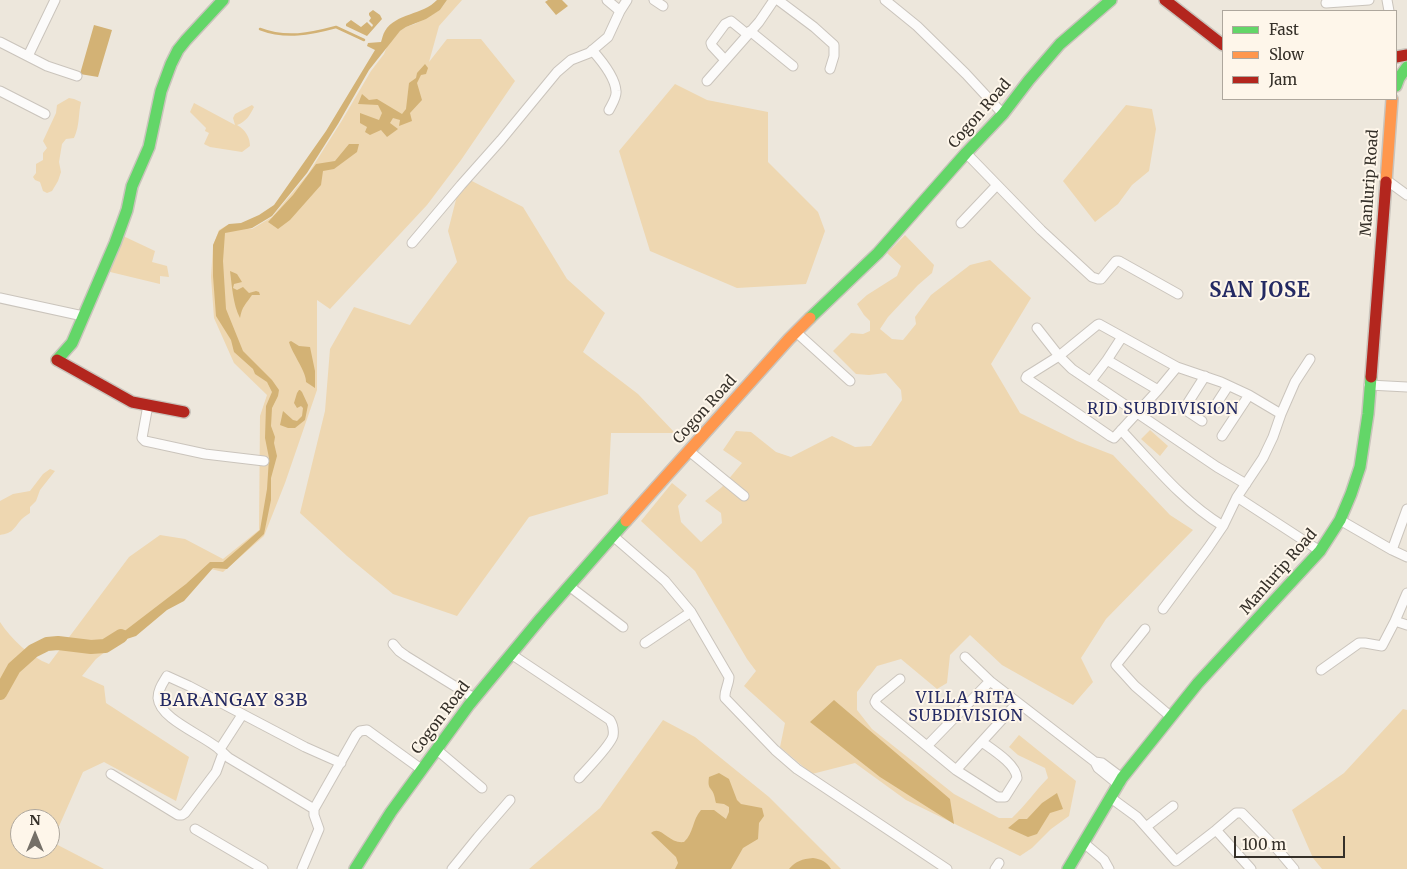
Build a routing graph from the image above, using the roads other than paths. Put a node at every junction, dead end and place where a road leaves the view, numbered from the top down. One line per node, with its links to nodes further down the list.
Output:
1 (55, 0): 18 (street)
2 (607, 0): 13 (street)
3 (627, 0): 13 (street)
4 (654, 0): 12 (street)
5 (776, 0): 14 (street); 22 (street)
6 (885, 0): 31 (street)
7 (1111, 0): 31 (street, Cogon Road)
8 (1165, 0): 16 (street)
9 (1369, 0): 11 (street)
10 (221, 1): 41 (street)
11 (1326, 5)
12 (663, 6)
13 (620, 11): 17 (street)
14 (749, 32): 19 (street); 19 (street); 20 (street)
15 (0, 42): 18 (street)
16 (1222, 44)
17 (592, 50): 29 (street); 38 (street)
18 (28, 56): 23 (street)
19 (725, 60): 24 (street)
20 (793, 66)
21 (1407, 67): 25 (street)
22 (830, 69)
23 (77, 76)
24 (707, 81)
25 (1397, 83)
26 (0, 92): 30 (street)
27 (1384, 100): 32 (street, Manlurip Road)
28 (1392, 100): 32 (street, Manlurip Road)
29 (610, 110)
30 (45, 114)
31 (1003, 114): 33 (street, Cogon Road)
32 (1390, 120): 34 (street, Manlurip Road)
33 (966, 153): 35 (street); 43 (street, Cogon Road)
34 (1385, 179): 36 (street); 52 (street, Manlurip Road)
35 (997, 185): 37 (street); 39 (street)
36 (1407, 195)
37 (961, 223)
38 (412, 242)
39 (1178, 294)
40 (0, 298): 41 (street)
41 (83, 316): 58 (street)
42 (1037, 328): 45 (street)
43 (796, 332): 50 (street); 65 (street, Cogon Road)
44 (1122, 337): 45 (street); 47 (street); 48 (street)
45 (1059, 356): 51 (street); 63 (street)
46 (1310, 359): 61 (street)
47 (1107, 360): 51 (street); 55 (street)
48 (1177, 366): 49 (street); 55 (street)
49 (1205, 376): 53 (street); 62 (street)
50 (850, 381)
51 (1091, 381): 60 (street)
52 (1369, 385): 54 (street); 71 (street, Manlurip Road)
53 (1228, 386): 56 (street); 57 (street)
54 (1407, 387)
55 (1158, 390): 60 (street)
56 (1250, 395): 61 (street); 64 (street)
57 (1217, 404)
58 (148, 405): 59 (street); 66 (street)
59 (184, 412)
60 (1136, 413): 63 (street); 67 (street)
61 (1281, 414): 67 (street)
62 (1202, 421)
63 (1121, 430): 72 (street)
64 (1222, 436)
65 (689, 451): 68 (street); 73 (street, Cogon Road)
66 (264, 462)
67 (1246, 484): 69 (street)
68 (744, 496)
69 (1237, 497): 72 (street); 75 (street)
70 (1406, 512): 74 (street)
71 (1340, 520): 74 (street); 75 (street, Manlurip Road)
72 (1223, 526): 79 (street)
73 (613, 536): 77 (street, Cogon Road); 80 (street)
74 (1392, 550): 76 (street)
75 (1320, 551): 95 (street, Manlurip Road)
76 (1407, 557)
77 (569, 586): 83 (street); 87 (street, Cogon Road)
78 (1407, 593): 81 (street)
79 (1162, 609)
80 (691, 612): 85 (street); 119 (street)
81 (1395, 621): 82 (street); 89 (street)
82 (1407, 625)
83 (623, 627)
84 (1145, 629): 95 (street)
85 (645, 643)
86 (393, 644): 92 (street)
87 (511, 654): 92 (street, Cogon Road); 104 (street)
88 (965, 657): 91 (street)
89 (1321, 670)
90 (900, 679): 97 (street)
91 (990, 681): 93 (street); 97 (street)
92 (474, 698): 98 (street, Cogon Road)
93 (1018, 704): 96 (street); 105 (street)
94 (242, 715): 99 (street); 99 (street); 100 (street)
95 (1170, 716): 105 (street, Manlurip Road)
96 (982, 742): 102 (street); 102 (street)
97 (927, 746): 102 (street)
98 (436, 749): 101 (street, Cogon Road); 106 (street)
99 (222, 751): 103 (street); 110 (street)
100 (341, 763): 101 (street); 110 (street)
101 (421, 769): 117 (street, Cogon Road)
102 (956, 770)
103 (111, 774)
104 (579, 778)
105 (1120, 781): 107 (street, Manlurip Road)
106 (482, 788)
107 (1111, 798): 111 (street); 114 (street, Manlurip Road)
108 (510, 800): 118 (street)
109 (1173, 806): 111 (street)
110 (314, 809): 116 (street)
111 (1146, 827): 113 (street)
112 (195, 829): 115 (street)
113 (1216, 830): 122 (street); 123 (street)
114 (1084, 843): 120 (street, Manlurip Road); 121 (street)
115 (263, 869)
116 (302, 869)
117 (355, 869)
118 (452, 869)
119 (947, 869)
120 (1068, 869)
121 (1109, 869)
122 (1251, 869)
123 (1294, 869)

